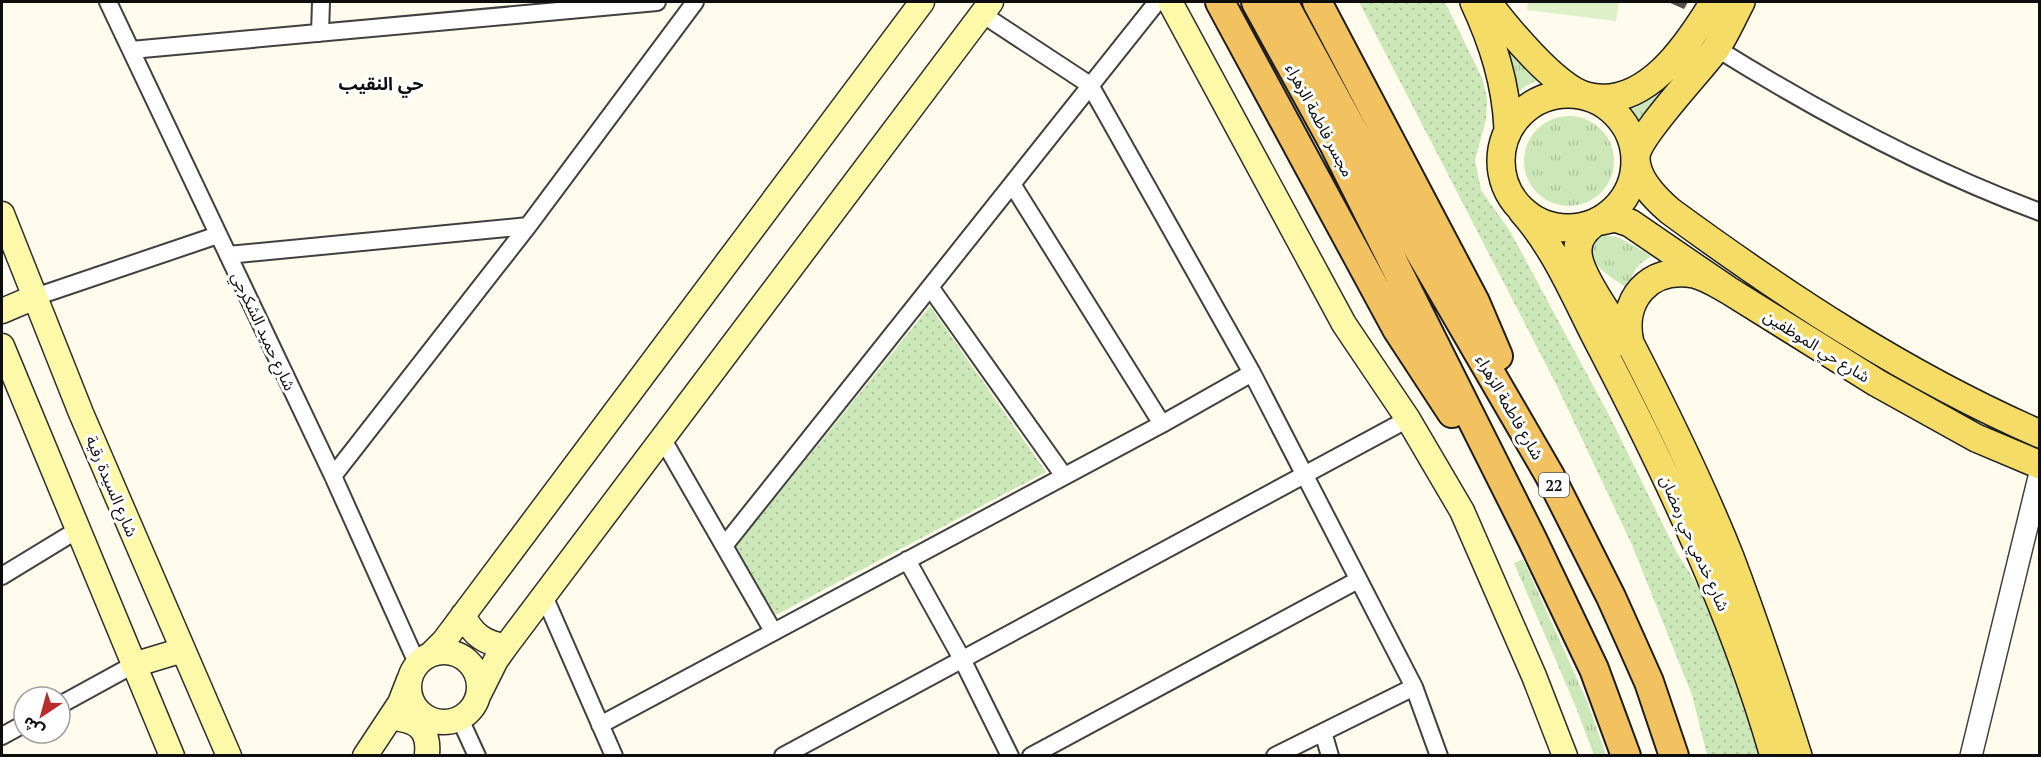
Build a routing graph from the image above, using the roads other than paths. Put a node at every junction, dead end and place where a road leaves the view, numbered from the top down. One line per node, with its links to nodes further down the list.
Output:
1 (108, 2): 19 (street, شارع حميد الشكرجي)
2 (321, 2): 17 (street)
3 (657, 2): 17 (street)
4 (695, 2): 29 (street)
5 (922, 2): 57 (main road)
6 (1157, 2): 20 (street)
7 (1170, 2): 40 (main road)
8 (1220, 2): 50 (highway)
9 (1256, 2): 30 (highway, مجسر فاطمة الزهراء / 22)
10 (1282, 2): 30 (highway, مجسر فاطمة الزهراء / 22)
11 (1317, 2): 49 (highway)
12 (1474, 2): 22 (main road)
13 (1486, 2): 21 (main road)
14 (1714, 2): 21 (main road)
15 (1741, 2): 18 (main road)
16 (987, 8): 20 (street); 43 (main road)
17 (320, 33): 19 (street)
18 (1716, 48): 23 (main road); 26 (street)
19 (131, 50): 31 (street, شارع حميد الشكرجي)
20 (1090, 85): 24 (street); 39 (street)
21 (1585, 96): 22 (main road); 23 (main road)
22 (1508, 129): 25 (main road)
23 (1636, 160): 28 (main road); 42 (main road, شارع حي الموظفين)
24 (1012, 184): 33 (street); 41 (street)
25 (1522, 211): 28 (main road); 86 (main road, شارع خدمي حي رمضان)
26 (2040, 212)
27 (2, 214): 35 (main road, شارع السيدة رقية)
28 (1597, 222): 34 (main road, شارع حي الموظفين); 38 (main road)
29 (528, 226): 32 (street); 47 (street)
30 (1394, 234): 49 (highway, شارع فاطمة الزهراء / 22); 50 (highway, 22)
31 (218, 235): 32 (street, شارع حميد الشكرجي); 35 (street)
32 (228, 255): 47 (street, شارع حميد الشكرجي)
33 (930, 287): 48 (street); 52 (street)
34 (1728, 290): 38 (main road); 44 (main road, شارع حي الموظفين)
35 (35, 297): 36 (main road); 60 (main road, شارع السيدة رقية)
36 (2, 311)
37 (2, 346): 51 (main road)
38 (1640, 363): 87 (main road)
39 (1252, 373): 41 (street); 46 (street)
40 (1408, 419): 46 (street); 83 (main road)
41 (1162, 424): 48 (street)
42 (2040, 434)
43 (662, 438): 52 (street); 56 (main road)
44 (2040, 465)
45 (2040, 473): 88 (street)
46 (1304, 475): 55 (street); 61 (street)
47 (333, 476): 63 (street, شارع حميد الشكرجي)
48 (1064, 476): 53 (street)
49 (1550, 476): 85 (highway, شارع فاطمة الزهراء / 22)
50 (1508, 493): 84 (highway, 22)
51 (79, 529): 54 (street); 62 (main road)
52 (724, 546): 58 (street)
53 (907, 560): 58 (street); 61 (street)
54 (2, 576)
55 (1358, 580): 64 (street); 79 (street)
56 (544, 596): 59 (main road); 69 (street)
57 (463, 615): 59 (main road); 63 (main road)
58 (773, 631): 69 (street)
59 (506, 646): 65 (main road)
60 (183, 650): 62 (main road); 73 (main road, شارع السيدة رقية)
61 (962, 659): 77 (street); 78 (street)
62 (133, 665): 66 (street); 72 (main road)
63 (419, 666): 65 (main road); 67 (main road); 68 (main road)
64 (1414, 687): 70 (street); 82 (street)
65 (479, 694): 67 (main road)
66 (72, 698)
67 (460, 719): 71 (main road); 75 (street)
68 (388, 722): 71 (main road); 74 (main road)
69 (600, 725): 76 (street)
70 (1323, 732): 80 (street); 81 (street)
71 (426, 755)
72 (172, 756)
73 (229, 756)
74 (365, 756)
75 (477, 756)
76 (614, 756)
77 (783, 756)
78 (1010, 756)
79 (1031, 756)
80 (1275, 756)
81 (1330, 756)
82 (1439, 756)
83 (1565, 756)
84 (1626, 756)
85 (1674, 756)
86 (1774, 756)
87 (1798, 756)
88 (1971, 756)

